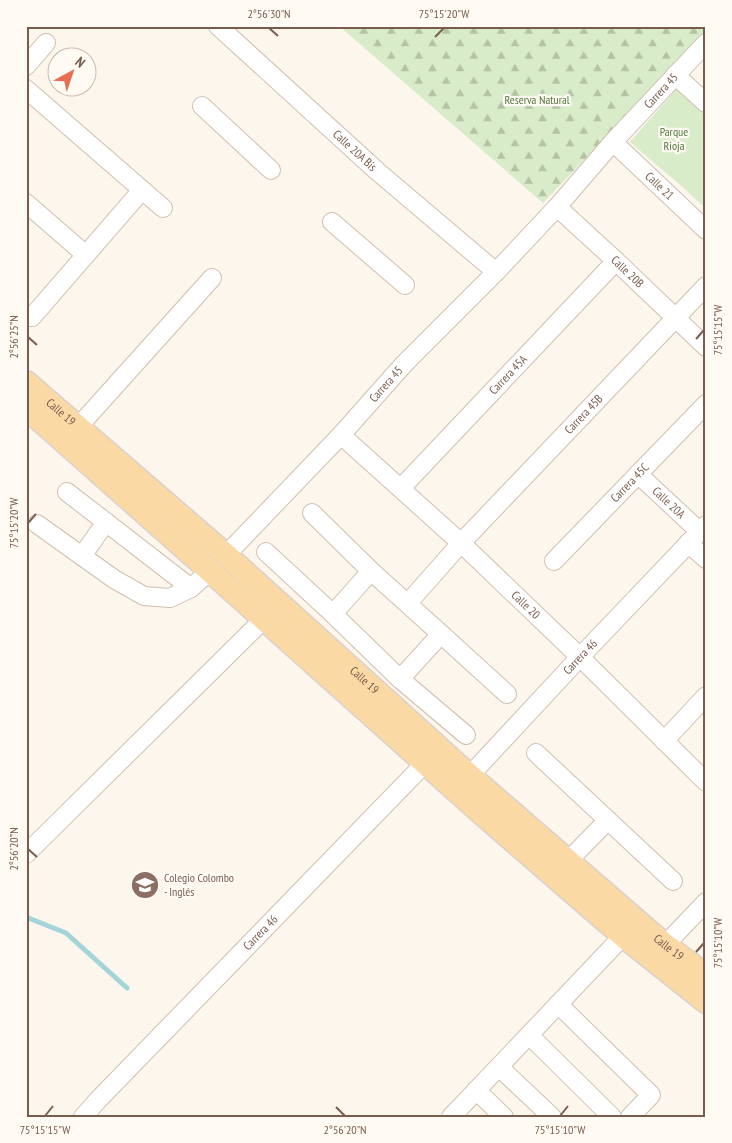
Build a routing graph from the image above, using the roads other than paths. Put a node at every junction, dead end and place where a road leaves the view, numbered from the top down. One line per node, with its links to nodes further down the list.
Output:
1 (218, 26): 19 (street, Calle 20A Bis)
2 (46, 43): 4 (street)
3 (706, 43): 5 (street, Carrera 45)
4 (26, 66)
5 (675, 76): 7 (street); 9 (street, Carrera 45)
6 (26, 89): 11 (street)
7 (706, 103)
8 (202, 106): 10 (street)
9 (613, 142): 14 (street, Carrera 45); 16 (street, Calle 21)
10 (271, 170)
11 (142, 190): 13 (street); 17 (street)
12 (26, 203): 17 (street)
13 (163, 208)
14 (553, 211): 18 (street, Calle 20B); 19 (street, Carrera 45)
15 (332, 222): 21 (street)
16 (706, 230)
17 (86, 255): 23 (street)
18 (616, 261): 24 (street, Calle 20B); 32 (street, Carrera 45A)
19 (496, 272): 30 (street, Carrera 45)
20 (212, 278): 29 (street)
21 (405, 285)
22 (706, 286): 24 (street, Carrera 45B)
23 (26, 317)
24 (676, 318): 25 (street, Calle 20B); 38 (street, Carrera 45B)
25 (706, 347)
26 (26, 382): 29 (main road, Calle 19)
27 (706, 404): 31 (street, Carrera 45C)
28 (26, 408): 44 (main road, Calle 19)
29 (78, 427): 40 (main road, Calle 19)
30 (341, 435): 32 (street, Calle 20); 40 (street, Carrera 45)
31 (638, 474): 37 (street, Calle 20A); 43 (street, Carrera 45C)
32 (401, 488): 38 (street, Calle 20)
33 (66, 492): 35 (street)
34 (312, 513): 45 (street)
35 (106, 522): 41 (street); 46 (street)
36 (37, 524): 41 (street)
37 (698, 534): 42 (street, Calle 20A); 52 (street, Carrera 46)
38 (461, 543): 47 (street, Carrera 45B); 52 (street, Calle 20)
39 (266, 552): 48 (street)
40 (226, 555): 53 (main road, Calle 19)
41 (82, 556): 46 (street)
42 (706, 560)
43 (554, 561)
44 (210, 571): 46 (street); 49 (main road, Calle 19)
45 (371, 571): 47 (street); 48 (street)
46 (191, 588)
47 (408, 603): 50 (street)
48 (333, 614): 51 (street)
49 (264, 619): 60 (main road, Calle 19); 64 (street)
50 (441, 634): 54 (street); 55 (street)
51 (364, 644): 53 (street); 54 (street)
52 (580, 657): 58 (street, Calle 20); 62 (street, Carrera 46)
53 (348, 665): 60 (main road, Calle 19)
54 (400, 679): 57 (street)
55 (507, 694)
56 (706, 696): 58 (street)
57 (466, 735)
58 (664, 741): 61 (street, Calle 20)
59 (536, 753): 63 (street)
60 (432, 756): 62 (main road, Calle 19); 76 (street, Carrera 46)
61 (706, 782)
62 (463, 783): 65 (main road, Calle 19); 68 (main road, Calle 19)
63 (608, 820): 65 (street); 66 (street)
64 (26, 854)
65 (568, 861): 69 (main road, Calle 19)
66 (673, 881)
67 (706, 902): 69 (street)
68 (623, 936): 71 (main road, Calle 19); 72 (street)
69 (665, 945): 70 (main road, Calle 19)
70 (706, 975)
71 (706, 1002)
72 (558, 1004): 73 (street); 81 (street)
73 (528, 1036): 74 (street); 80 (street)
74 (499, 1066): 75 (street); 79 (street)
75 (476, 1090): 77 (street); 78 (street)
76 (83, 1117)
77 (451, 1117)
78 (504, 1117)
79 (552, 1117)
80 (612, 1117)
81 (630, 1117)

